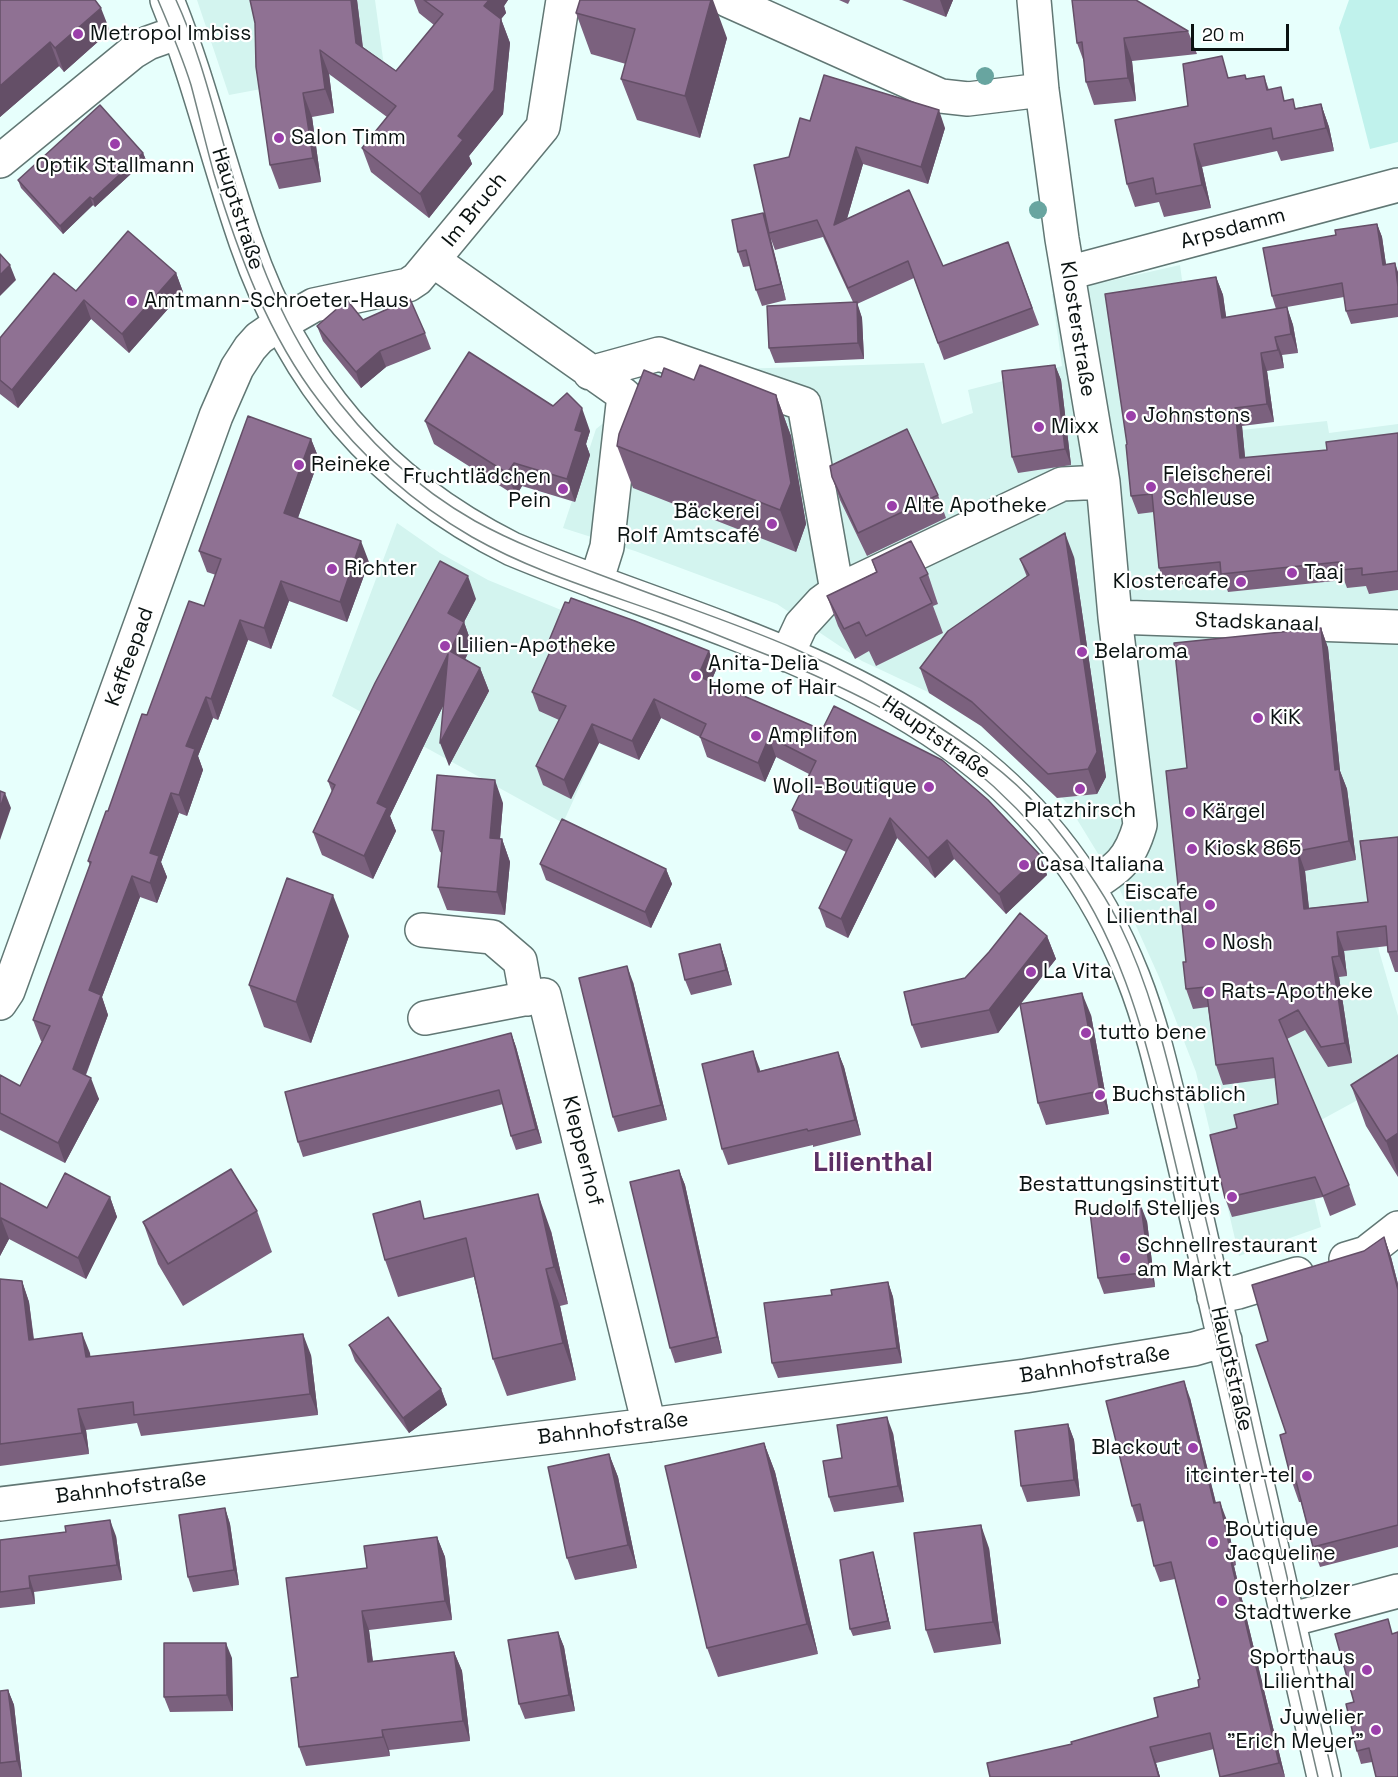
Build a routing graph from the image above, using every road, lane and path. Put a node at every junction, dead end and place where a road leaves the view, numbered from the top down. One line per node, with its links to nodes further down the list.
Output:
1 (167, 0): 5 (street, Hauptstraße)
2 (563, 0): 9 (street, Im Bruch)
3 (727, 0): 6 (street)
4 (1034, 0): 6 (street, Klosterstraße)
5 (179, 32): 7 (street); 11 (street, Hauptstraße)
6 (1042, 90): 10 (street, Klosterstraße)
7 (3, 153)
8 (1398, 185): 10 (street, Arpsdamm)
9 (434, 261): 11 (street, Im Bruch); 12 (street)
10 (1068, 273): 13 (street, Klosterstraße)
11 (279, 324): 14 (street, Hauptstraße); 22 (street, Kaffeepad)
12 (590, 373): 14 (street); 15 (street)
13 (1103, 482): 15 (street); 16 (street, Klosterstraße)
14 (596, 582): 18 (street, Hauptstraße)
15 (837, 591): 18 (street)
16 (1116, 617): 17 (street, Stadskanaal); 19 (street, Klosterstraße)
17 (1398, 627)
18 (787, 655): 19 (street, Hauptstraße)
19 (1088, 887): 25 (street, Hauptstraße)
20 (422, 930): 21 (street)
21 (527, 999): 23 (street); 27 (street, Klepperhof)
22 (0, 1003)
23 (425, 1018)
24 (1398, 1228): 25 (street)
25 (1214, 1297): 26 (street, Hauptstraße)
26 (1224, 1340): 27 (street, Bahnhofstraße); 30 (street, Hauptstraße)
27 (649, 1425): 28 (street, Bahnhofstraße)
28 (0, 1504)
29 (1398, 1591): 30 (street)
30 (1289, 1620): 31 (street, Hauptstraße)
31 (1324, 1777)

